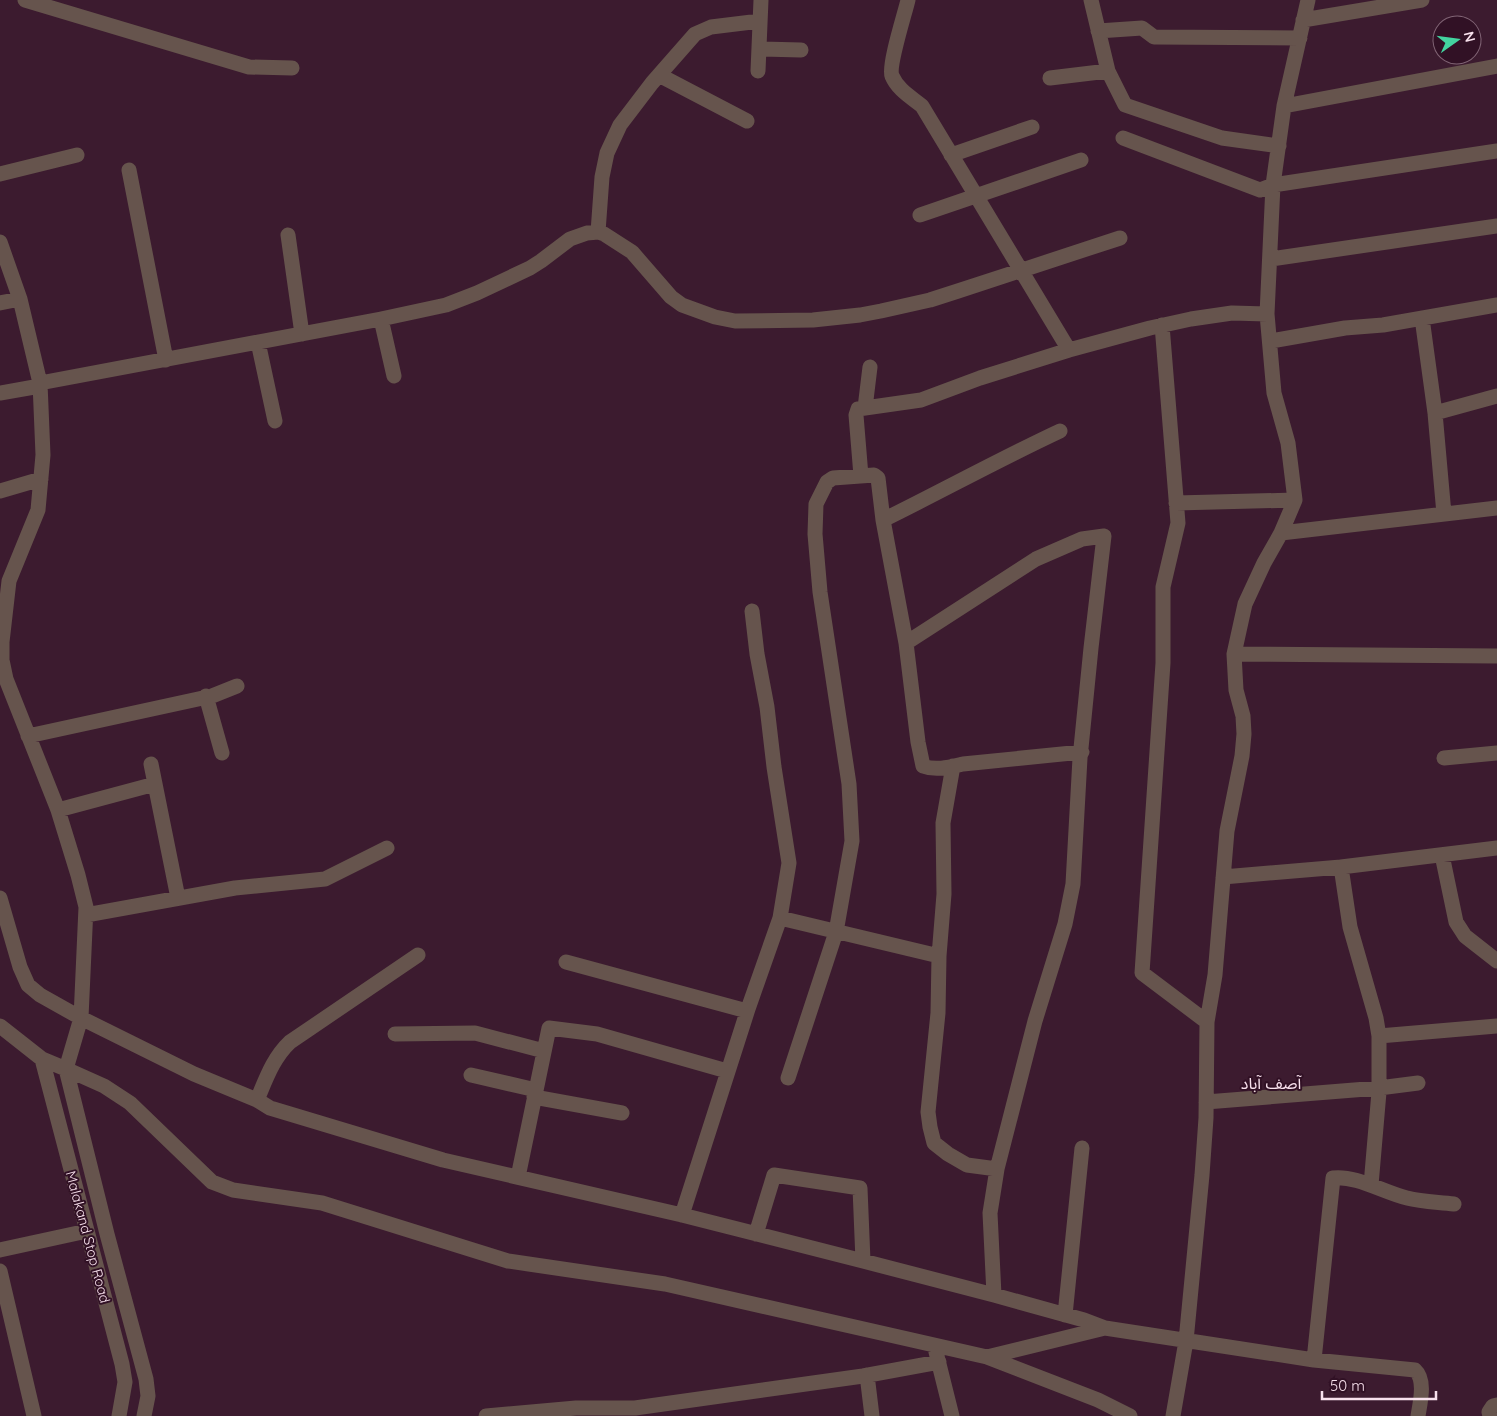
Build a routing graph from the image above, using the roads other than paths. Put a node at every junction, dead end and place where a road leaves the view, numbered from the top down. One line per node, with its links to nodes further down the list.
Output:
1 (25, 0): 14 (street)
2 (761, 0): 8 (street)
3 (908, 0): 26 (street)
4 (1091, 0): 9 (street)
5 (1308, 0): 7 (street)
6 (1422, 0): 7 (street)
7 (1303, 20): 10 (street)
8 (760, 21): 11 (street); 17 (street)
9 (1098, 31): 10 (street); 16 (street)
10 (1300, 38): 19 (street)
11 (759, 48): 12 (street); 15 (street)
12 (801, 50)
13 (1497, 66): 19 (street)
14 (292, 68)
15 (758, 71)
16 (1108, 72): 18 (street); 23 (street)
17 (659, 75): 20 (street); 34 (street)
18 (1050, 78)
19 (1284, 106): 23 (street)
20 (747, 121)
21 (1032, 127): 26 (street)
22 (1123, 138): 30 (street)
23 (1279, 146): 30 (street)
24 (1497, 151): 30 (street)
25 (77, 155): 29 (street)
26 (951, 155): 31 (street)
27 (1081, 160): 31 (street)
28 (129, 170): 51 (street)
29 (0, 174)
30 (1273, 185): 38 (street)
31 (977, 197): 32 (street); 39 (street)
32 (920, 215)
33 (1497, 226): 38 (street)
34 (598, 232): 39 (street); 45 (street)
35 (288, 235): 47 (street)
36 (1120, 238): 39 (street)
37 (0, 244): 40 (street)
38 (1271, 259): 43 (street)
39 (1020, 270): 50 (street)
40 (20, 299): 41 (street); 54 (street)
41 (0, 303)
42 (1497, 305): 44 (street)
43 (1268, 314): 46 (street); 48 (street)
44 (1422, 318): 48 (street); 58 (street)
45 (381, 319): 47 (street); 53 (street)
46 (1162, 325): 50 (street); 65 (street)
47 (302, 334): 49 (street)
48 (1271, 341): 64 (street)
49 (258, 342): 51 (street); 59 (street)
50 (1069, 350): 57 (street)
51 (166, 360): 54 (street)
52 (870, 367): 57 (street)
53 (394, 376)
54 (40, 384): 55 (street); 62 (street)
55 (0, 393)
56 (1496, 401): 58 (street)
57 (865, 408): 61 (street)
58 (1435, 413): 67 (street)
59 (275, 421)
60 (1060, 431): 68 (street)
61 (861, 476): 68 (street); 95 (street)
62 (41, 479): 63 (street); 76 (street)
63 (0, 491)
64 (1295, 500): 65 (street); 69 (street)
65 (1176, 503): 102 (street)
66 (1497, 508): 67 (street)
67 (1444, 514): 69 (street)
68 (883, 520): 71 (street)
69 (1281, 533): 72 (street)
70 (752, 611): 93 (street)
71 (906, 643): 77 (street); 82 (street)
72 (1234, 654): 73 (street); 89 (street)
73 (1497, 656)
74 (237, 686): 75 (street)
75 (206, 696): 76 (street); 78 (street)
76 (28, 736): 84 (street)
77 (1082, 752): 82 (street); 120 (street)
78 (222, 753)
79 (1497, 754): 80 (street)
80 (1444, 758)
81 (151, 764): 83 (street)
82 (952, 766): 97 (street)
83 (155, 784): 84 (street); 91 (street)
84 (58, 810): 92 (street)
85 (386, 848): 91 (street)
86 (1497, 848): 87 (street)
87 (1442, 855): 88 (street); 99 (street)
88 (1341, 867): 89 (street); 106 (street)
89 (1223, 877): 102 (street)
90 (0, 898): 94 (street)
91 (178, 898): 92 (street)
92 (86, 915): 101 (street)
93 (780, 918): 95 (street); 100 (street)
94 (4, 926): 101 (street)
95 (836, 932): 97 (street); 112 (street)
96 (418, 955): 116 (street)
97 (939, 956): 120 (street)
98 (566, 962): 100 (street)
99 (1497, 962)
100 (747, 1011): 110 (street)
101 (81, 1018): 109 (street); 116 (street)
102 (1207, 1022): 117 (street)
103 (0, 1026): 108 (street)
104 (1497, 1026): 106 (street)
105 (395, 1034): 107 (street)
106 (1379, 1036): 114 (street)
107 (544, 1051): 110 (street); 115 (street)
108 (42, 1059): 109 (street); 125 (street, Malakand Stop Road)
109 (66, 1069): 135 (street); 143 (street)
110 (727, 1071): 124 (street)
111 (471, 1075): 115 (street)
112 (788, 1078)
113 (1418, 1082): 114 (street)
114 (1379, 1088): 117 (street); 122 (street)
115 (535, 1094): 118 (street); 121 (street)
116 (257, 1100): 121 (street)
117 (1206, 1102): 134 (street)
118 (622, 1113)
119 (1082, 1148): 131 (street)
120 (997, 1168): 130 (street)
121 (518, 1177): 124 (street)
122 (1371, 1185): 123 (street); 137 (street)
123 (1454, 1204)
124 (682, 1215): 126 (street)
125 (87, 1232): 127 (street); 142 (street, Malakand Stop Road)
126 (756, 1234): 128 (street); 128 (street)
127 (0, 1250)
128 (864, 1261): 130 (street)
129 (0, 1271): 133 (street)
130 (994, 1295): 131 (street)
131 (1065, 1314): 132 (street)
132 (1105, 1328): 134 (street); 136 (street)
133 (7, 1333): 141 (street)
134 (1186, 1341): 137 (street); 148 (street)
135 (934, 1344): 136 (street); 138 (street)
136 (986, 1357): 147 (street)
137 (1314, 1360): 149 (street)
138 (939, 1362): 139 (street); 146 (street)
139 (867, 1376): 144 (street); 145 (street)
140 (1497, 1405): 150 (street)
141 (34, 1416)
142 (119, 1416)
143 (144, 1416)
144 (495, 1416)
145 (872, 1416)
146 (952, 1416)
147 (1130, 1416)
148 (1173, 1416)
149 (1418, 1416)
150 (1490, 1416)

